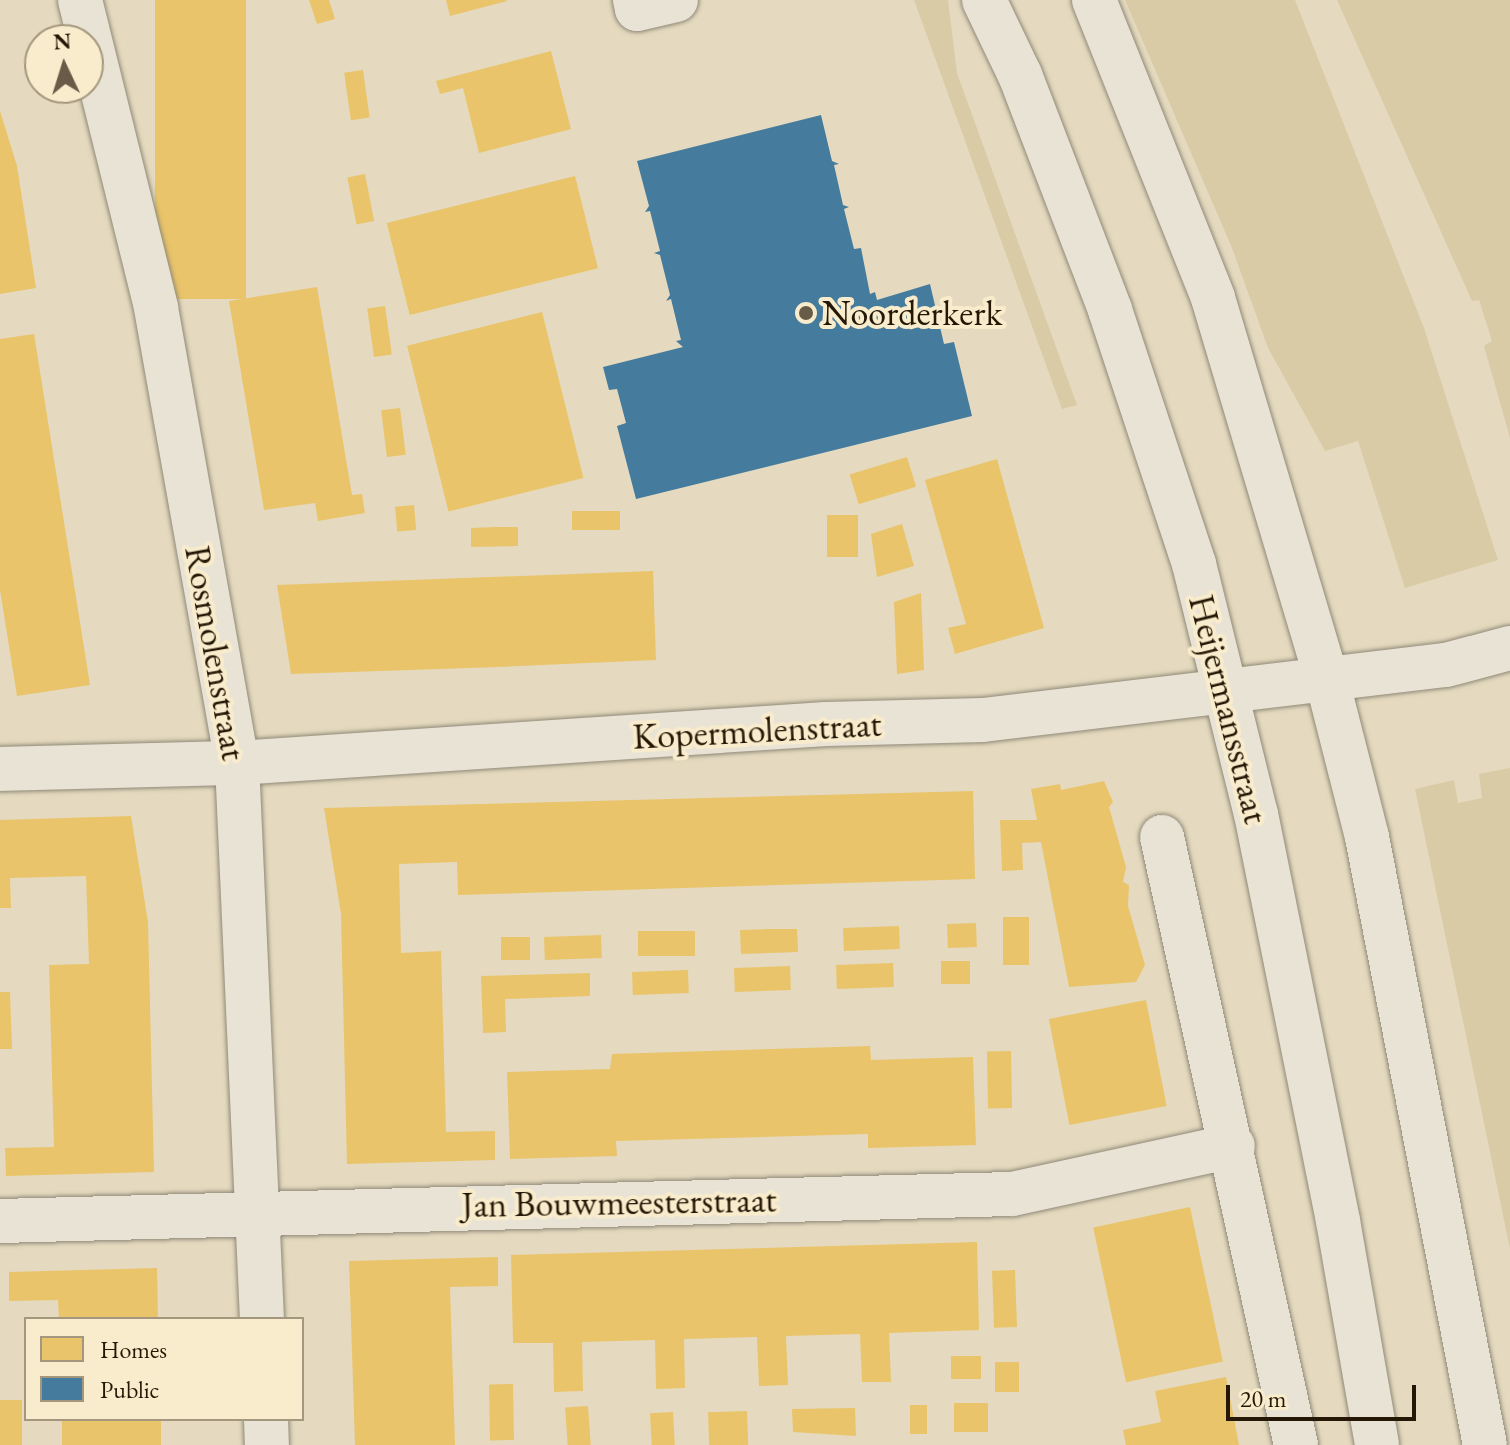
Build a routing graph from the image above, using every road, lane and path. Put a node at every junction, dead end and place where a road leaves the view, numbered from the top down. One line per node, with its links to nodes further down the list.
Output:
1 (80, 0): 9 (street, Rosmolenstraat)
2 (635, 0): 3 (street)
3 (676, 0)
4 (984, 0): 8 (street, Heijermansstraat)
5 (1094, 0): 7 (street)
6 (1510, 648): 7 (street, Kopermolenstraat)
7 (1327, 680): 8 (street, Kopermolenstraat); 20 (street)
8 (1226, 692): 9 (street, Kopermolenstraat); 19 (street, Heijermansstraat)
9 (237, 763): 10 (street, Kopermolenstraat); 13 (street, Rosmolenstraat)
10 (0, 769)
11 (1162, 837): 12 (street)
12 (1233, 1146): 13 (street, Jan Bouwmeesterstraat); 18 (street)
13 (257, 1211): 14 (street, Jan Bouwmeesterstraat); 15 (street, Rosmolenstraat)
14 (0, 1221)
15 (262, 1317)
16 (266, 1421): 17 (street)
17 (267, 1445)
18 (1296, 1445)
19 (1377, 1445)
20 (1485, 1445)

